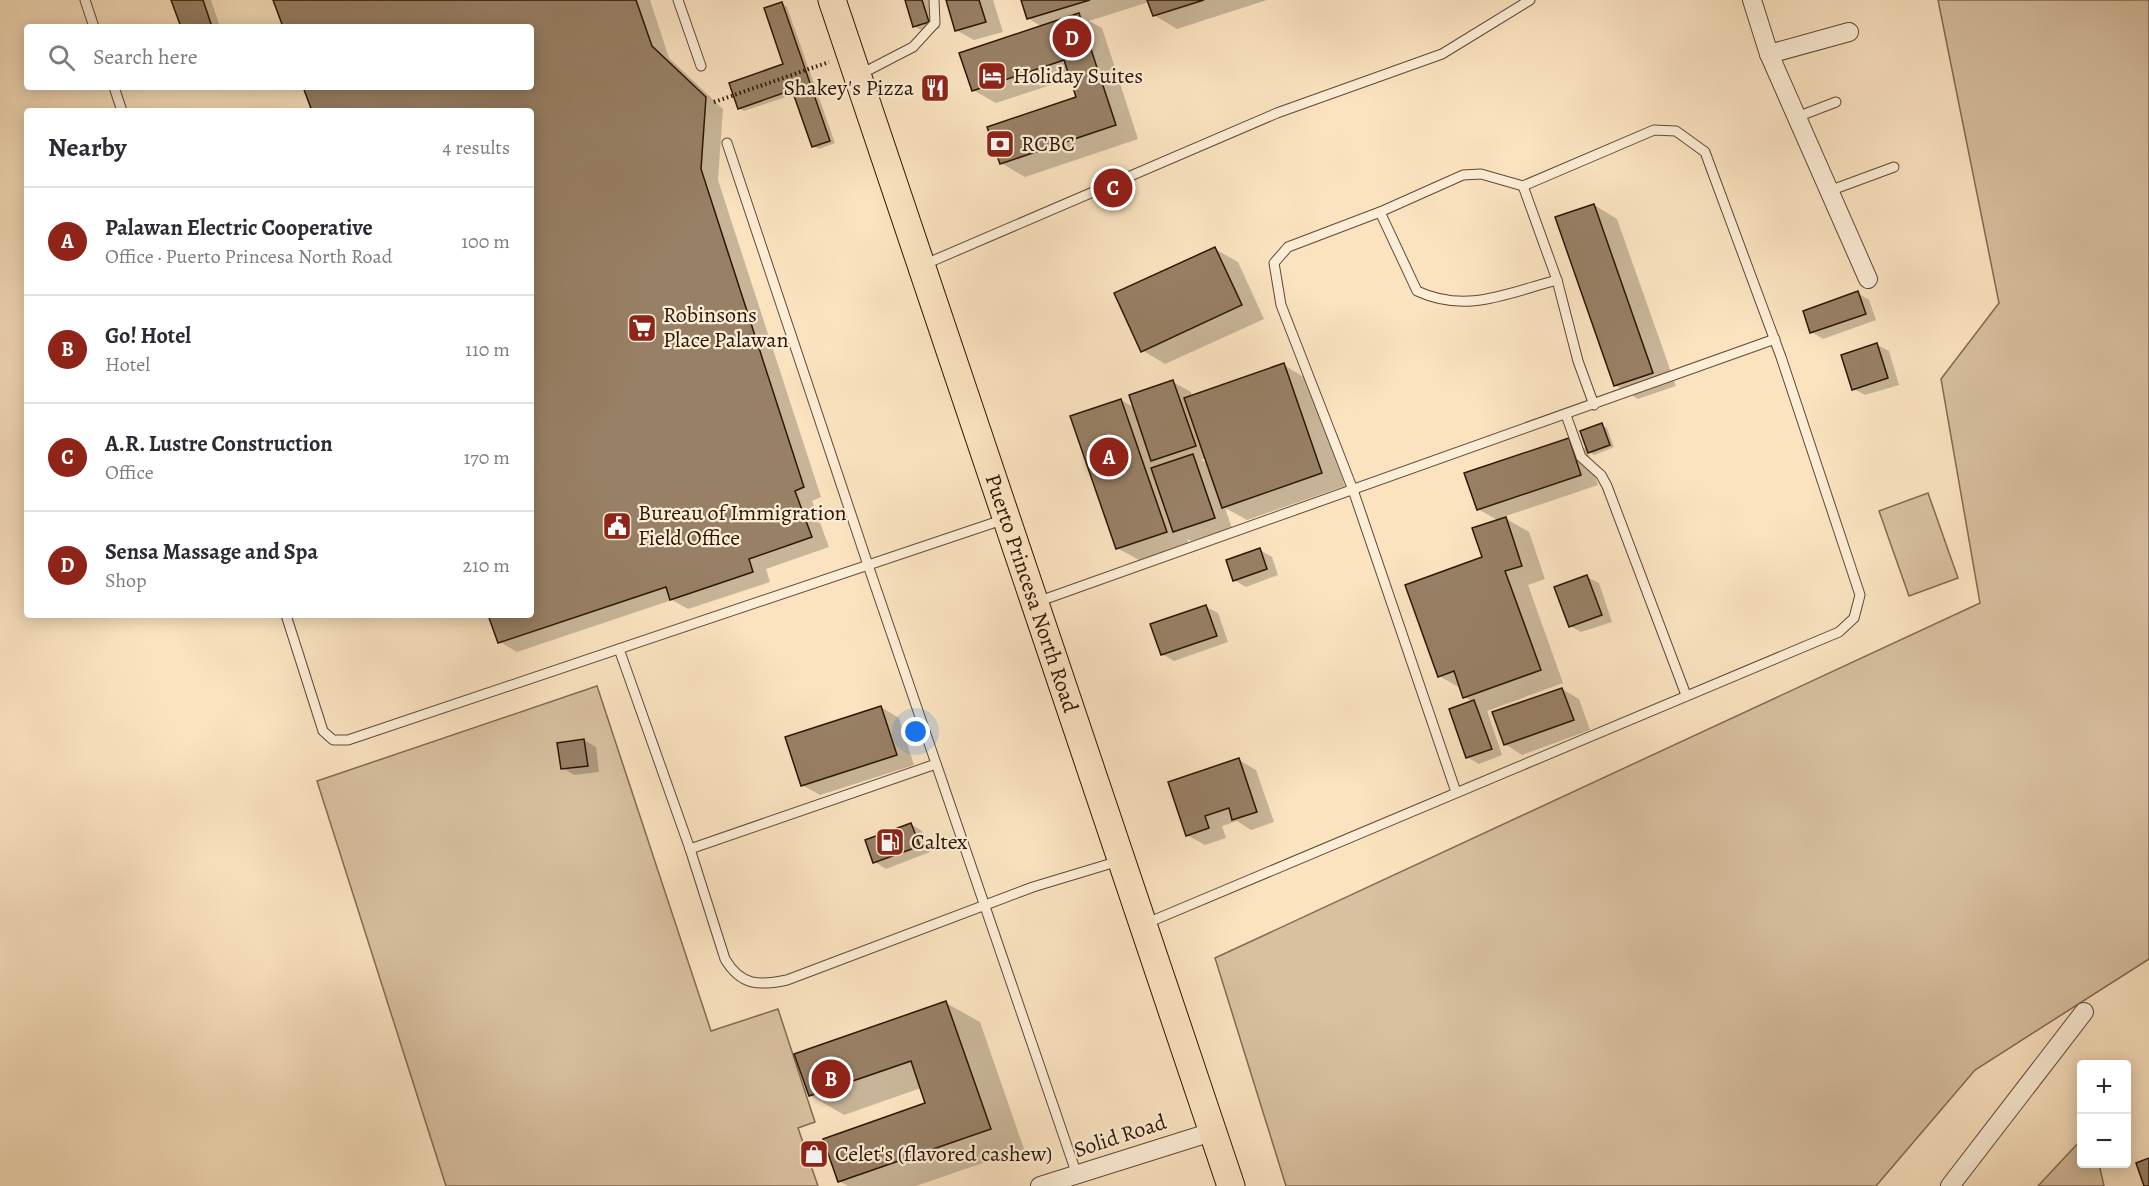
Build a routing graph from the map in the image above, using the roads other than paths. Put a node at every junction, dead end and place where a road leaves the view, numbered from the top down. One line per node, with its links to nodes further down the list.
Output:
1 (85, 0): 7 (lane)
2 (678, 0): 10 (lane)
3 (832, 0): 11 (main road, Puerto Princesa North Road)
4 (934, 0): 11 (lane)
5 (1530, 0): 21 (lane)
6 (1752, 0): 9 (street)
7 (93, 24)
8 (1849, 32): 9 (street)
9 (1769, 54): 15 (street)
10 (700, 66)
11 (853, 66): 21 (main road, Puerto Princesa North Road)
12 (115, 90): 14 (lane)
13 (1836, 102): 15 (lane)
14 (121, 108)
15 (1797, 117): 19 (street)
16 (727, 143): 29 (lane)
17 (1894, 167): 19 (lane)
18 (1523, 186): 20 (lane); 23 (lane); 24 (lane)
19 (1829, 191): 22 (street)
20 (1380, 212): 23 (lane); 27 (lane)
21 (920, 266): 28 (main road, Puerto Princesa North Road)
22 (1868, 279)
23 (1557, 280): 25 (lane)
24 (1775, 339): 25 (lane); 33 (lane)
25 (1594, 405): 26 (lane)
26 (1566, 415): 27 (lane); 33 (lane)
27 (1353, 490): 30 (lane); 35 (lane)
28 (1006, 518): 29 (lane); 30 (main road, Puerto Princesa North Road)
29 (868, 565): 32 (lane); 34 (lane)
30 (1035, 602): 37 (main road, Puerto Princesa North Road)
31 (287, 618): 32 (lane)
32 (620, 649): 36 (lane)
33 (1686, 696): 35 (lane)
34 (936, 764): 36 (lane); 38 (lane)
35 (1456, 792): 39 (lane)
36 (690, 849): 38 (lane)
37 (1123, 860): 38 (lane); 39 (main road, Puerto Princesa North Road)
38 (984, 905): 42 (lane)
39 (1143, 924): 41 (main road, Puerto Princesa North Road)
40 (2084, 1012): 45 (street)
41 (1215, 1131): 42 (street, Solid Road); 44 (main road, Puerto Princesa North Road)
42 (1077, 1175): 43 (street, Solid Road)
43 (1040, 1186)
44 (1232, 1186)
45 (1950, 1186)

